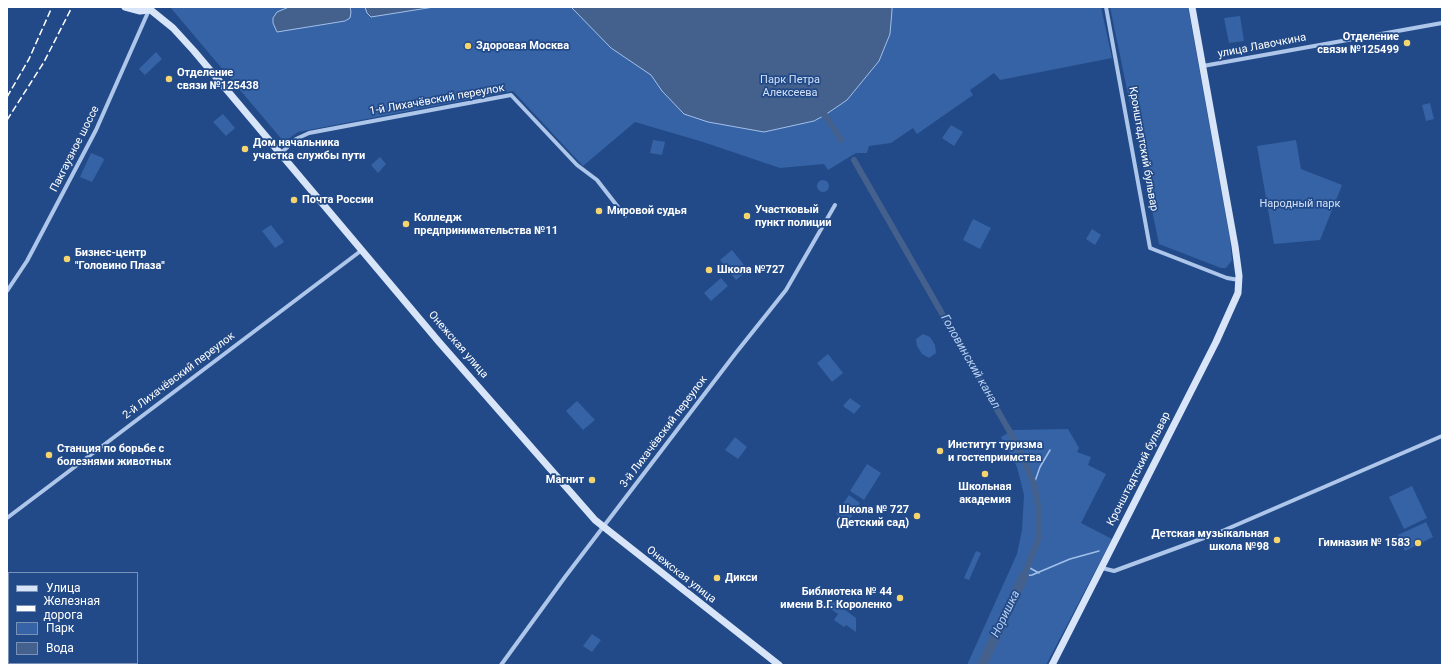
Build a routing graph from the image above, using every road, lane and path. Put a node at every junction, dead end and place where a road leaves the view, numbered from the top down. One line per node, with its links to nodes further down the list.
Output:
1 (1106, 7): 11 (street, Кронштадтский бульвар)
2 (1192, 7): 6 (main road, Кронштадтский бульвар)
3 (129, 8): 4 (main road)
4 (148, 8): 7 (main road, Онежская улица); 12 (street, Пакгаузное шоссе)
5 (1442, 23): 6 (street, улица Лавочкина)
6 (1203, 66): 11 (main road, Кронштадтский бульвар)
7 (280, 153): 9 (street, 1-й Лихачёвский переулок); 10 (main road, Онежская улица)
8 (835, 205): 15 (street, 3-й Лихачёвский переулок)
9 (625, 216)
10 (362, 250): 14 (street, 2-й Лихачёвский переулок); 15 (main road, Онежская улица)
11 (1239, 280): 16 (main road, Кронштадтский бульвар)
12 (7, 291)
13 (1442, 436): 16 (street)
14 (7, 518)
15 (603, 527): 17 (street, 3-й Лихачёвский переулок); 18 (main road, Онежская улица)
16 (1102, 568): 19 (main road, Кронштадтский бульвар)
17 (501, 665)
18 (779, 665)
19 (1052, 665)

